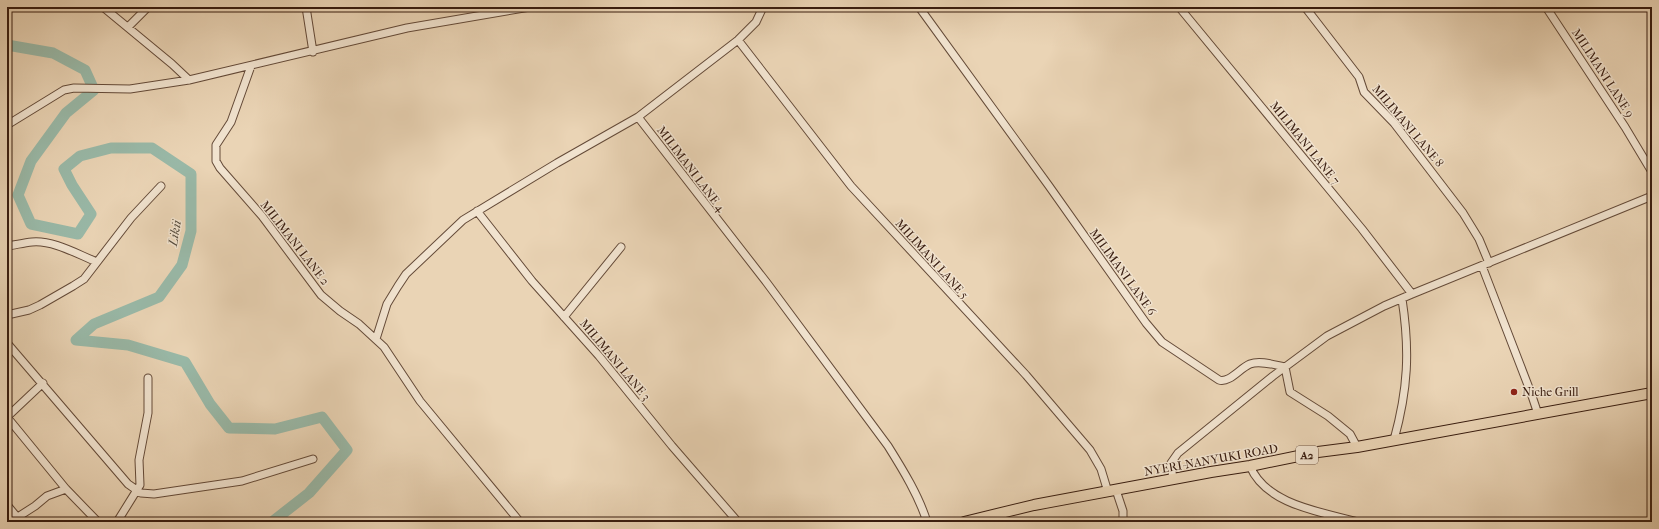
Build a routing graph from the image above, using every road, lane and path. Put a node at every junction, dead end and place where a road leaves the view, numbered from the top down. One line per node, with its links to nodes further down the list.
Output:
1 (103, 7): 10 (street)
2 (148, 7): 10 (street)
3 (306, 7): 12 (street)
4 (530, 7): 12 (street)
5 (763, 7): 11 (street)
6 (919, 7): 31 (street, MILIMANI LANE 6)
7 (1179, 7): 25 (street, MILIMANI LANE 7)
8 (1305, 7): 24 (street, MILIMANI LANE 8)
9 (1546, 7): 17 (street, MILIMANI LANE 9)
10 (128, 27): 14 (street)
11 (738, 40): 15 (street); 44 (street, MILIMANI LANE 5)
12 (313, 52): 13 (street)
13 (251, 66): 14 (street); 29 (street, MILIMANI LANE 2)
14 (189, 80): 16 (street)
15 (638, 117): 20 (street); 52 (street, MILIMANI LANE 4)
16 (7, 125)
17 (1652, 172)
18 (161, 186): 23 (street)
19 (1652, 196): 24 (street)
20 (477, 211): 28 (street, MILIMANI LANE 3); 29 (street)
21 (7, 246): 23 (street)
22 (621, 247): 28 (street)
23 (97, 262): 27 (street)
24 (1485, 264): 25 (street); 35 (street, MILIMANI LANE 8)
25 (1412, 294): 26 (street)
26 (1402, 299): 31 (street); 37 (street)
27 (7, 315)
28 (564, 317): 51 (street, MILIMANI LANE 3)
29 (376, 339): 50 (street, MILIMANI LANE 2)
30 (7, 343): 33 (street)
31 (1285, 367): 38 (street); 41 (street)
32 (148, 378): 43 (street)
33 (43, 383): 36 (street); 43 (street)
34 (1652, 393): 35 (highway, NYERI-NANYUKI ROAD / A2)
35 (1538, 414): 37 (highway, NYERI-NANYUKI ROAD / A2)
36 (7, 417): 42 (street)
37 (1394, 440): 38 (highway, NYERI-NANYUKI ROAD / A2)
38 (1357, 447): 40 (highway, NYERI-NANYUKI ROAD / A2)
39 (313, 459): 43 (street)
40 (1250, 466): 41 (highway, NYERI-NANYUKI ROAD / A2); 55 (street)
41 (1173, 480): 44 (highway, NYERI-NANYUKI ROAD / A2)
42 (66, 489): 46 (street); 48 (street)
43 (137, 491): 49 (street)
44 (1112, 491): 53 (highway, NYERI-NANYUKI ROAD / A2); 54 (street, MILIMANI LANE 5)
45 (7, 505): 46 (street)
46 (17, 517): 47 (street)
47 (10, 522)
48 (98, 522)
49 (117, 522)
50 (520, 522)
51 (738, 522)
52 (928, 522)
53 (964, 522)
54 (1123, 522)
55 (1358, 522)

